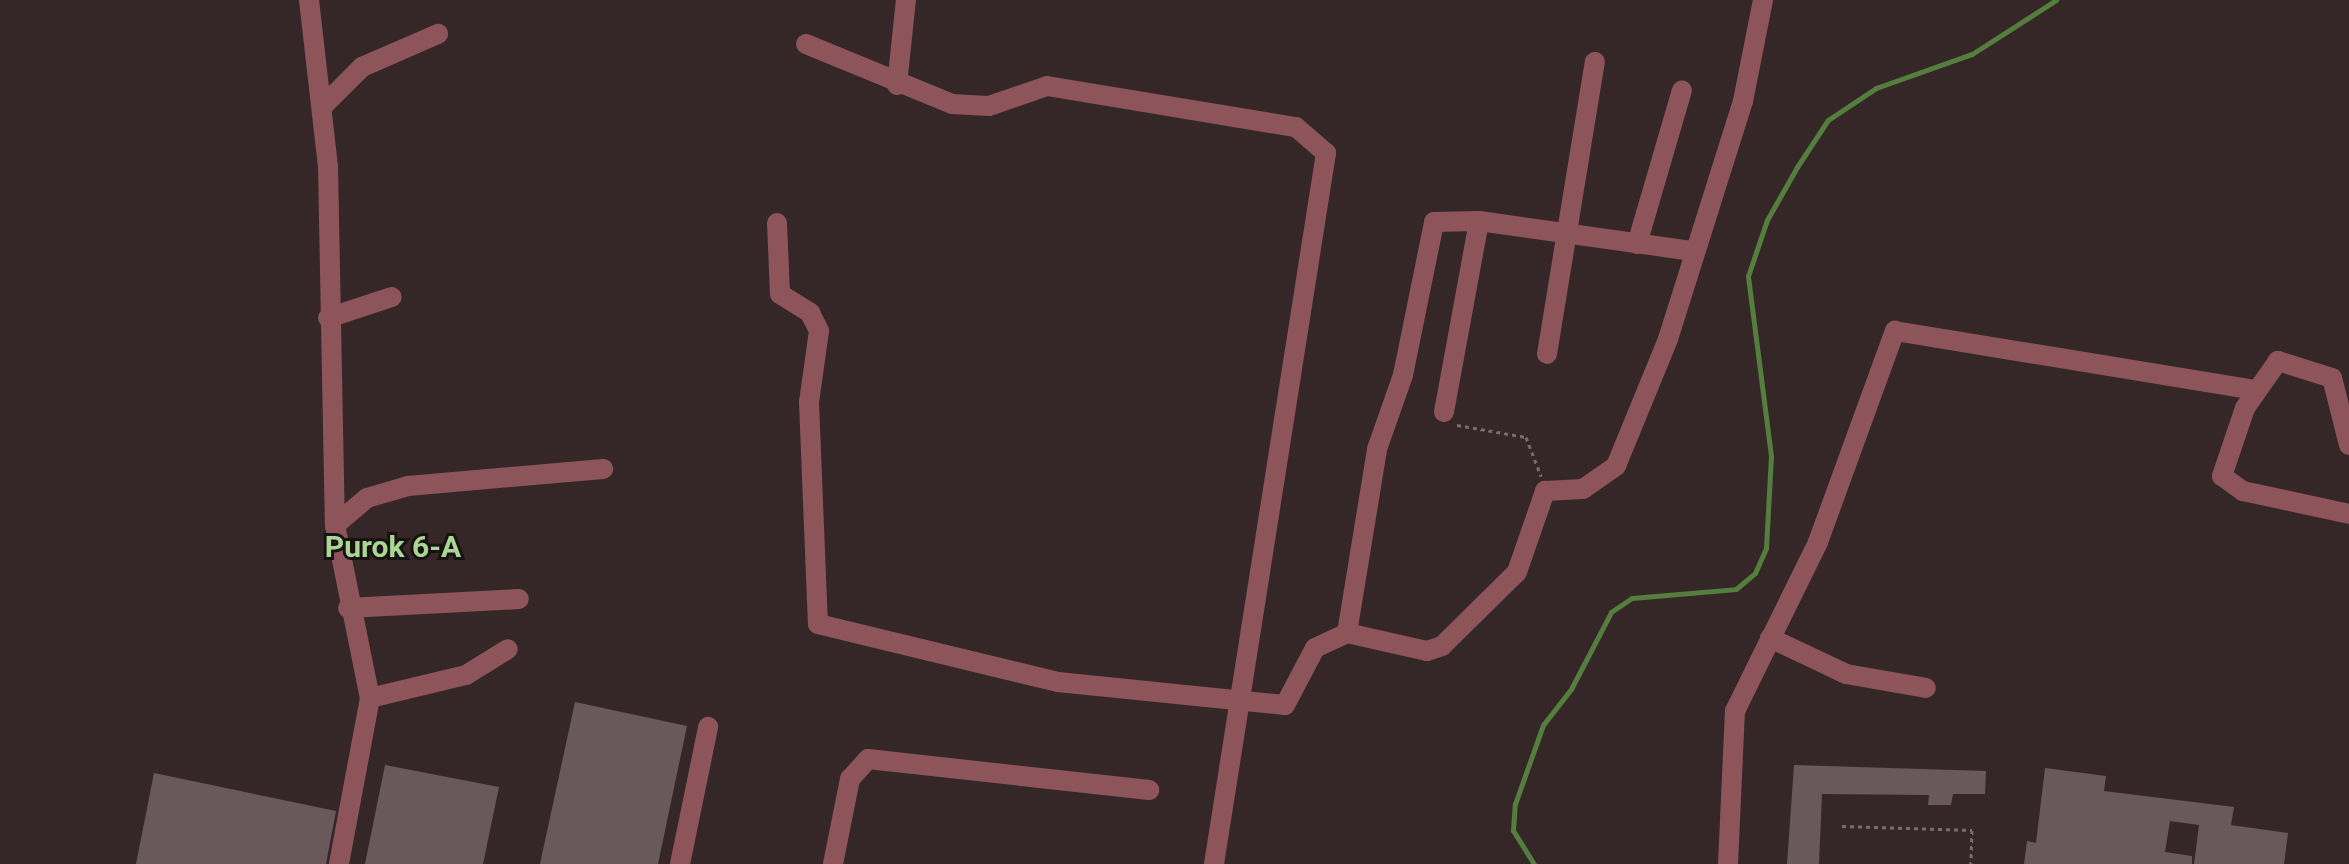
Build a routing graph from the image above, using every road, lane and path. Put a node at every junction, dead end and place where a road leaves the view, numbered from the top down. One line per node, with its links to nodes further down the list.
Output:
1 (309, 0): 9 (street)
2 (906, 0): 7 (street)
3 (1763, 2): 14 (street)
4 (438, 34): 9 (street)
5 (806, 44): 7 (street)
6 (1595, 62): 12 (street)
7 (897, 85): 32 (street)
8 (1682, 90): 13 (street)
9 (324, 105): 16 (street)
10 (1479, 221): 12 (street); 19 (street); 27 (street)
11 (777, 223): 32 (street)
12 (1567, 233): 13 (street); 17 (street)
13 (1637, 244): 14 (street)
14 (1693, 251): 22 (street)
15 (392, 297): 16 (street)
16 (328, 318): 24 (street)
17 (1547, 354)
18 (2254, 390): 20 (street); 23 (street); 28 (street)
19 (1444, 412): 22 (path)
20 (2349, 445)
21 (603, 469): 24 (street)
22 (1545, 491): 27 (street)
23 (2349, 514)
24 (335, 525): 26 (street)
25 (519, 599): 26 (street)
26 (348, 608): 31 (street)
27 (1347, 633): 32 (street)
28 (1770, 638): 30 (street); 40 (street)
29 (508, 649): 31 (street)
30 (1926, 688)
31 (370, 698): 36 (street)
32 (1239, 703): 39 (street)
33 (708, 727): 37 (street)
34 (1149, 790): 38 (street)
35 (1842, 826): 41 (path)
36 (339, 864)
37 (680, 864)
38 (833, 864)
39 (1214, 864)
40 (1728, 864)
41 (1971, 864)

